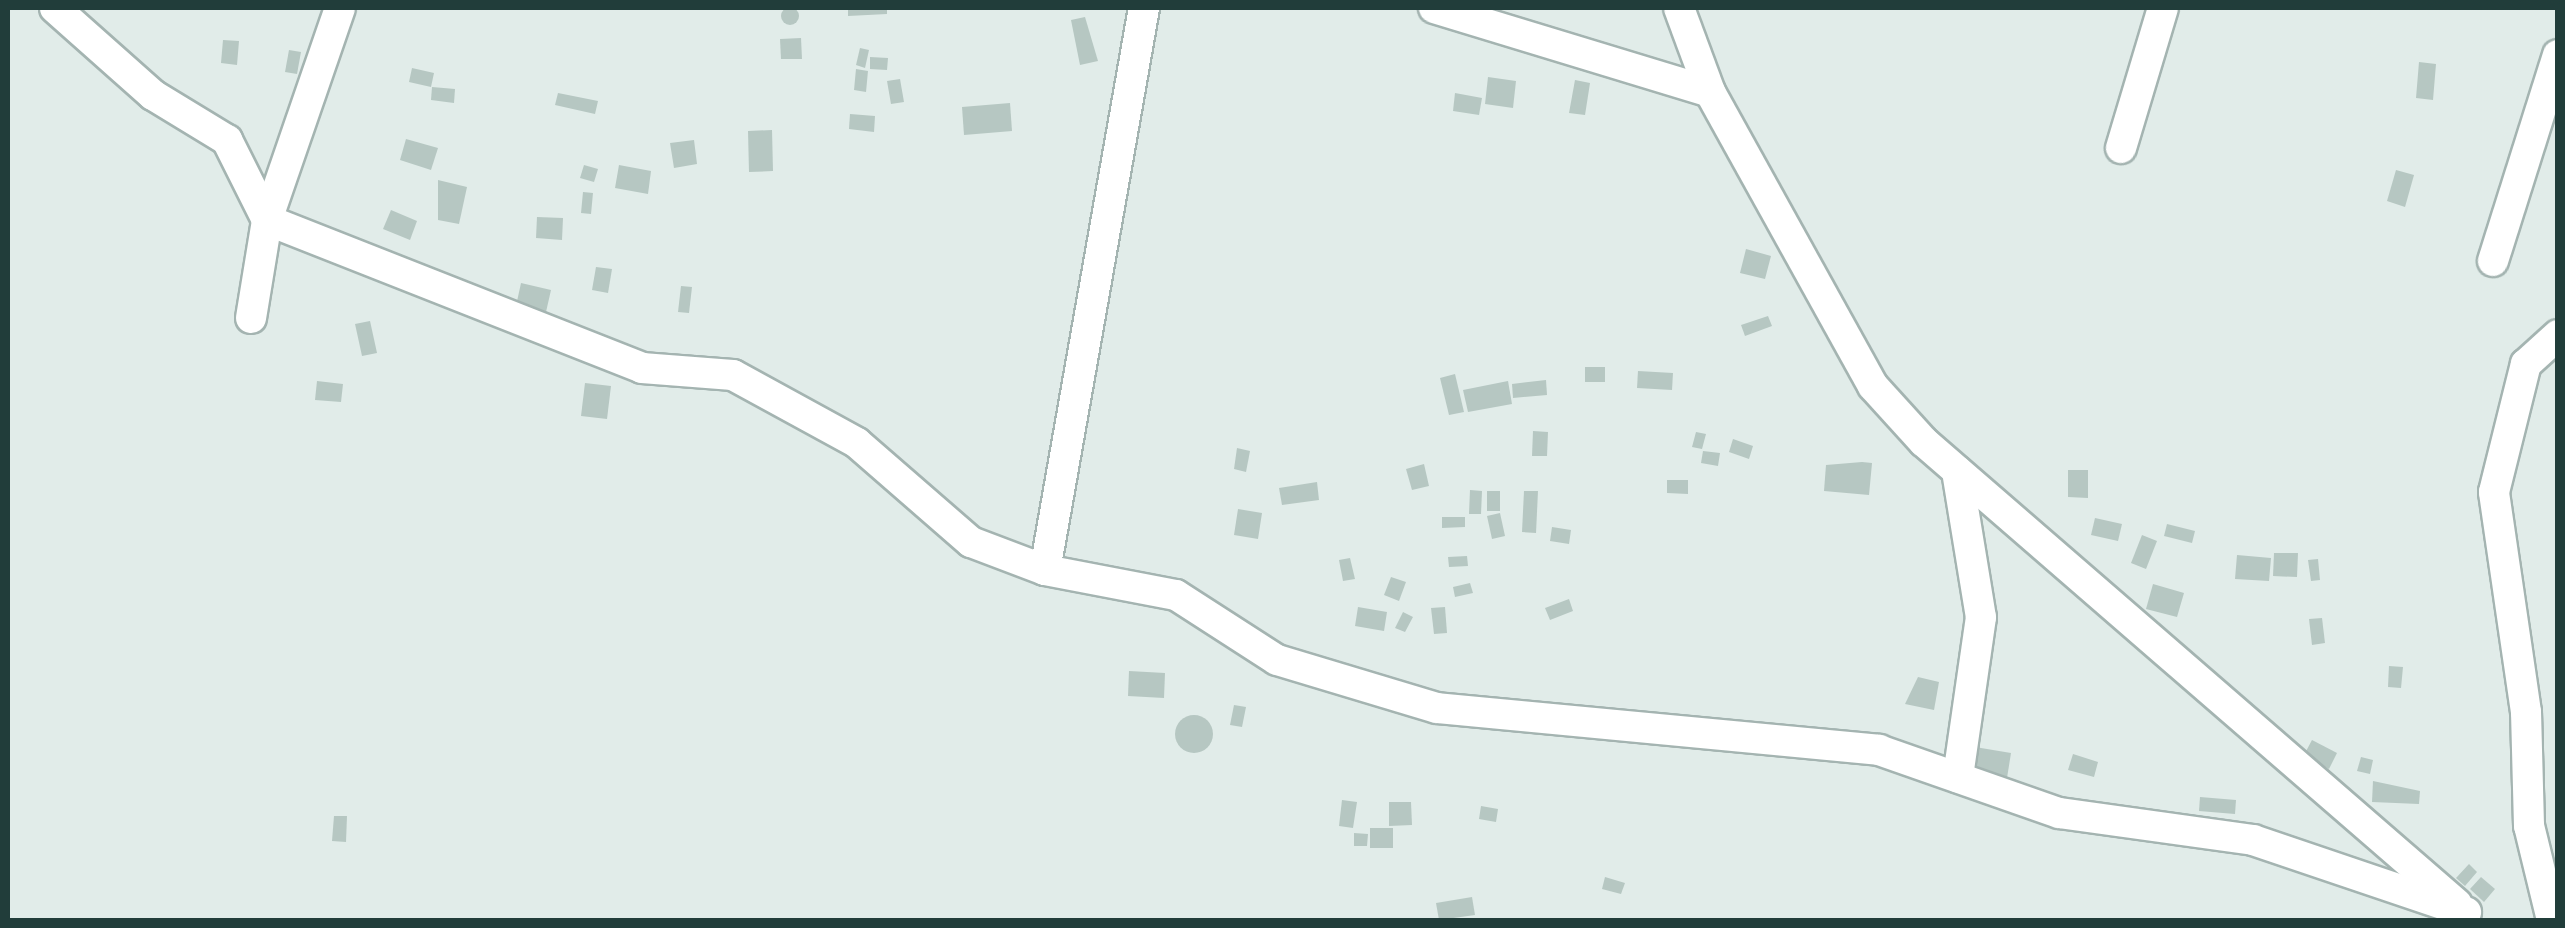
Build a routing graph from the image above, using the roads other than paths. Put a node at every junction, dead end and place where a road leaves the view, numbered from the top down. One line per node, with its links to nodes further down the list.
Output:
1 (55, 8): 10 (street)
2 (340, 8): 10 (street)
3 (1144, 8): 15 (street)
4 (1679, 8): 8 (street)
5 (2163, 8): 9 (street)
6 (1436, 9): 8 (street)
7 (2558, 55): 11 (street)
8 (1710, 92): 14 (street)
9 (2121, 148)
10 (267, 220): 12 (street); 15 (street)
11 (2492, 262)
12 (250, 318)
13 (2558, 336): 18 (street)
14 (1957, 471): 16 (street); 17 (street)
15 (1045, 570): 16 (street)
16 (1958, 777): 17 (street)
17 (2471, 916)
18 (2552, 920)

